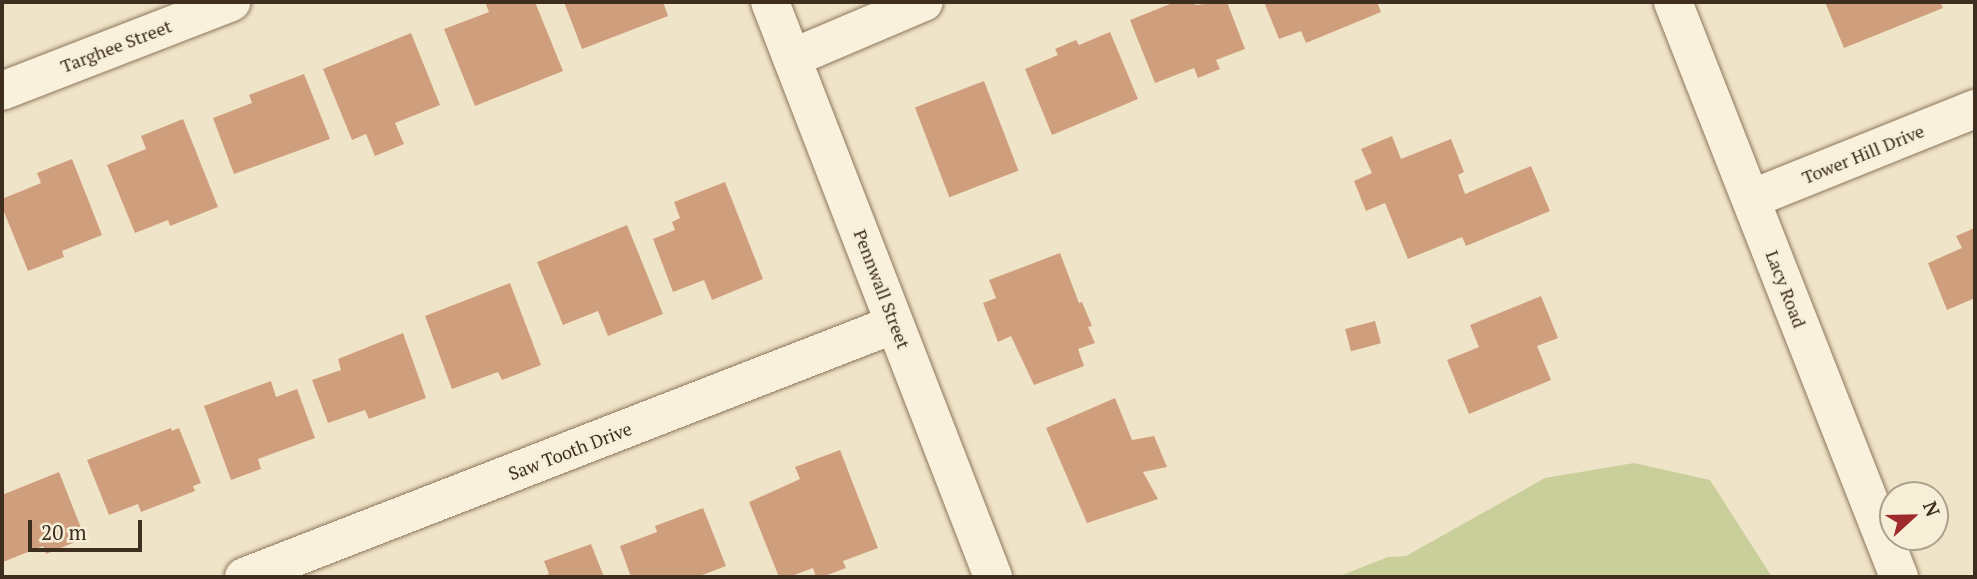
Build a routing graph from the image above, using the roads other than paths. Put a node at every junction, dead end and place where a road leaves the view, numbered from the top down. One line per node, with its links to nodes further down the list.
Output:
1 (231, 2): 6 (street, Targhee Street)
2 (770, 2): 5 (street, Pennwall Street)
3 (924, 2): 5 (street)
4 (1673, 2): 8 (street, Lacy Road)
5 (792, 58): 9 (street, Pennwall Street)
6 (2, 91)
7 (1975, 109): 8 (street, Tower Hill Drive)
8 (1751, 199): 12 (street, Lacy Road)
9 (895, 324): 10 (street, Saw Tooth Drive); 11 (street, Pennwall Street)
10 (244, 577)
11 (993, 577)
12 (1899, 577)

